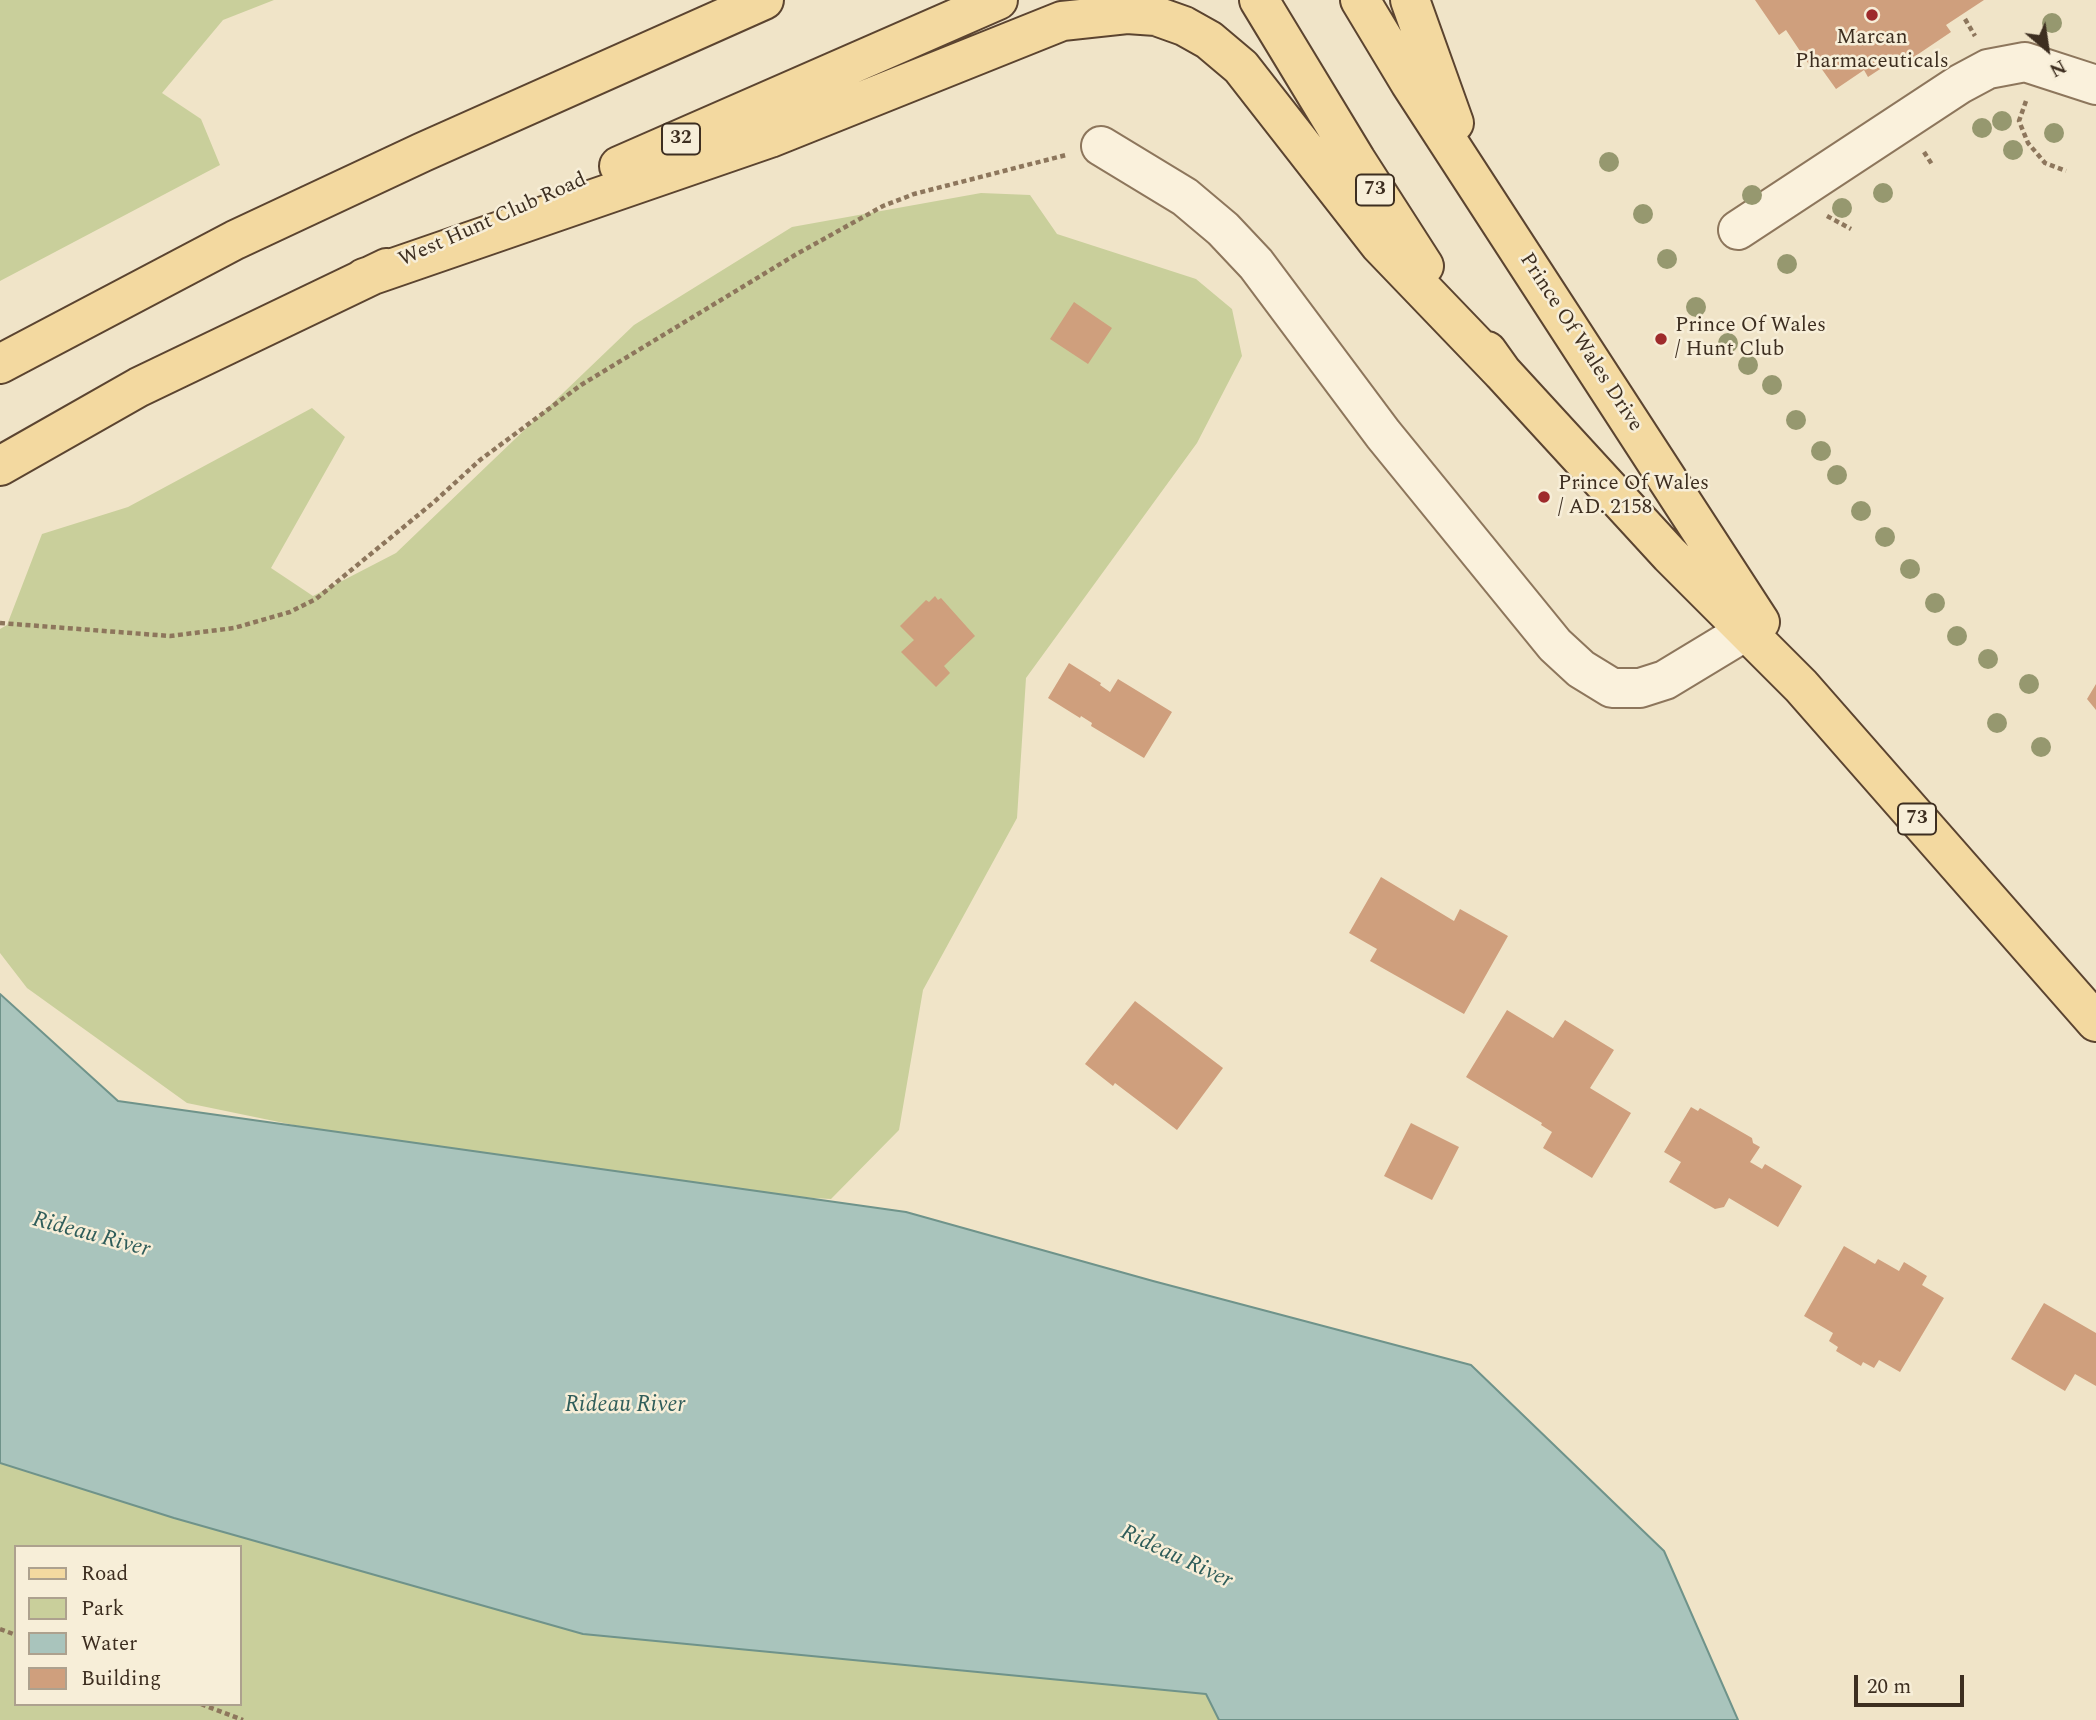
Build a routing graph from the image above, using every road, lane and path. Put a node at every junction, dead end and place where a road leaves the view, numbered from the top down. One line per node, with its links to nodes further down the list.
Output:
1 (728, 0): 8 (main road)
2 (764, 0): 8 (main road)
3 (998, 0): 14 (main road, West Hunt Club Road / 32)
4 (1259, 0): 16 (main road, Prince Of Wales Drive / 73)
5 (1360, 0): 12 (main road, Prince Of Wales Drive / 73)
6 (1410, 0): 12 (main road)
7 (2025, 62): 9 (lane); 11 (path); 13 (lane)
8 (619, 65): 15 (main road)
9 (2096, 85)
10 (1101, 146): 18 (path); 19 (lane)
11 (2066, 171)
12 (1476, 184): 20 (main road, Prince Of Wales Drive / 73)
13 (1738, 230)
14 (364, 278): 16 (main road); 17 (main road, West Hunt Club Road / 32)
15 (0, 363)
16 (1502, 372): 19 (main road, Prince Of Wales Drive / 73)
17 (0, 466)
18 (0, 622)
19 (1746, 631): 20 (main road, Prince Of Wales Drive / 73)
20 (1801, 686): 21 (main road, Prince Of Wales Drive / 73)
21 (2096, 1022)
22 (206, 1706): 23 (path)
23 (243, 1720)

